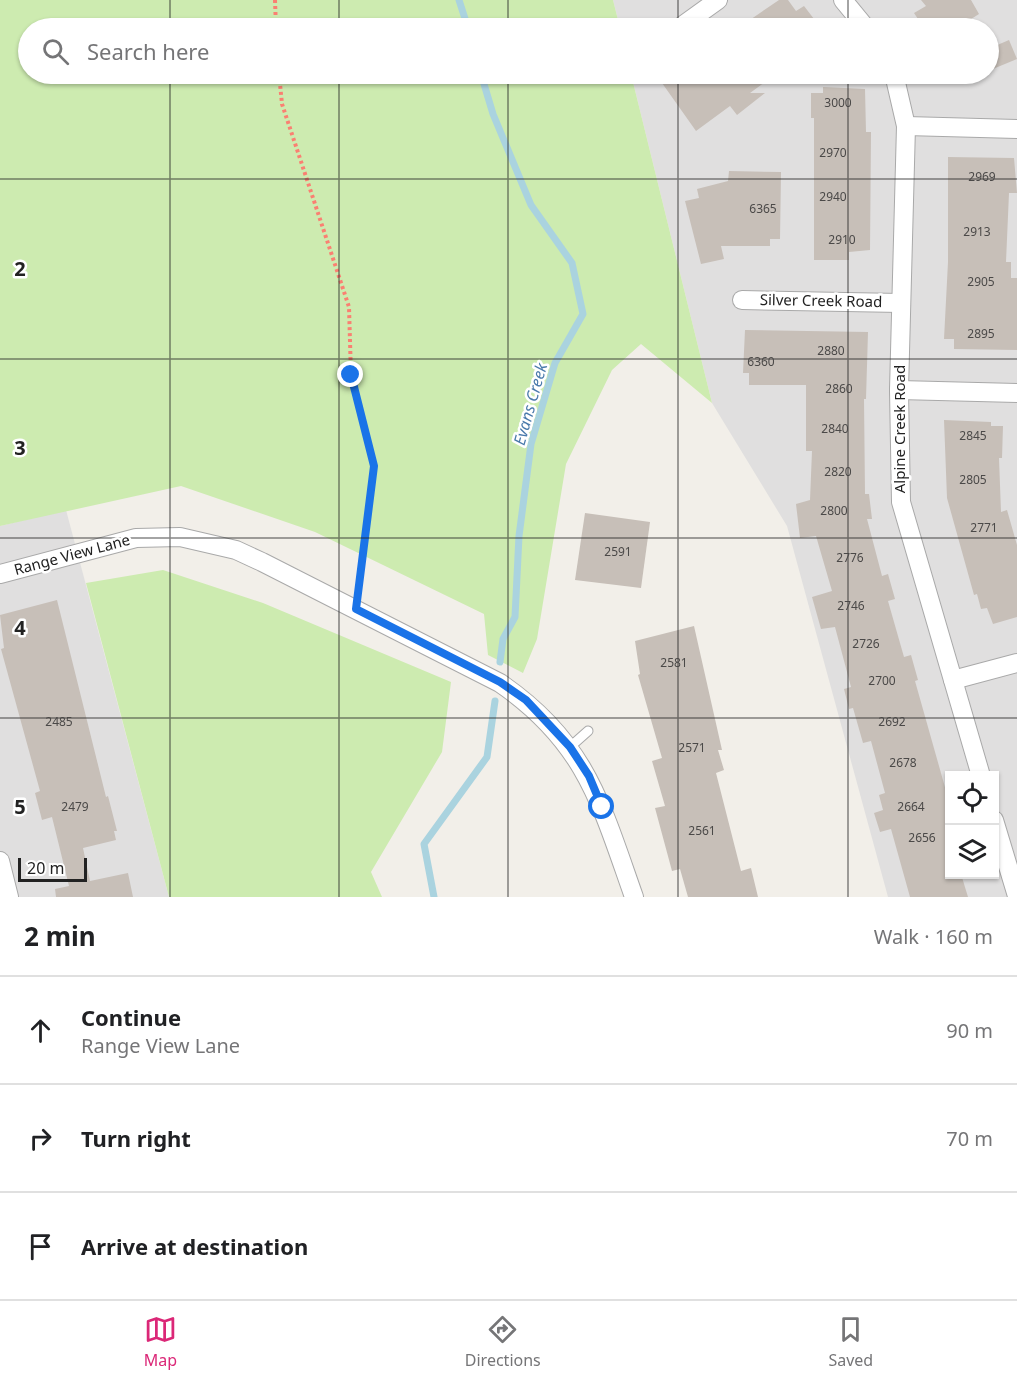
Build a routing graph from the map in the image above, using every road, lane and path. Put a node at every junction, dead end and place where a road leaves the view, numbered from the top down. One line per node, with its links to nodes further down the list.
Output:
1 (275, 0): 4 (path)
2 (718, 0): 5 (street)
3 (843, 0): 6 (street)
4 (276, 18)
5 (693, 18)
6 (858, 18)
7 (280, 84): 16 (path)
8 (896, 84): 9 (street, Alpine Creek Road)
9 (906, 126): 10 (street); 12 (street, Alpine Creek Road)
10 (1017, 129)
11 (742, 300): 12 (street, Silver Creek Road)
12 (901, 303): 13 (street, Alpine Creek Road)
13 (899, 390): 14 (street); 18 (street, Alpine Creek Road)
14 (1017, 393)
15 (0, 574): 16 (street, Range View Lane)
16 (356, 609): 20 (street, Range View Lane)
17 (1017, 663): 18 (street)
18 (953, 680): 21 (street, Alpine Creek Road)
19 (588, 731): 20 (lane)
20 (570, 747): 26 (street, Range View Lane)
21 (980, 771)
22 (996, 825): 24 (street)
23 (0, 861): 25 (street)
24 (1017, 896)
25 (9, 897)
26 (634, 897)

